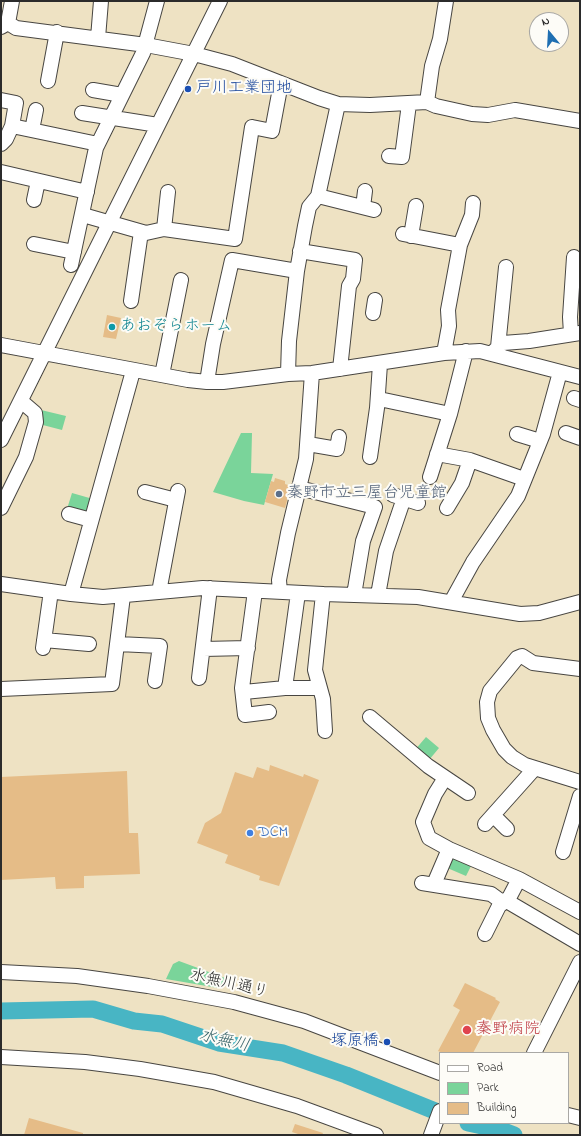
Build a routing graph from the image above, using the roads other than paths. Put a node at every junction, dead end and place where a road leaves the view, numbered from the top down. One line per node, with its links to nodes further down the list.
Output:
1 (12, 1): 6 (street)
2 (157, 1): 9 (street)
3 (220, 1): 10 (street)
4 (446, 1): 16 (street)
5 (98, 3): 8 (street)
6 (4, 25): 7 (street)
7 (56, 32): 8 (street); 11 (street)
8 (98, 38): 9 (street)
9 (146, 45): 10 (street); 14 (street)
10 (194, 54): 12 (street); 23 (street)
11 (48, 81)
12 (281, 83): 17 (street); 40 (street)
13 (93, 90): 14 (street)
14 (122, 95): 21 (street)
15 (1, 100): 24 (street)
16 (426, 102): 18 (street); 22 (street)
17 (338, 104): 18 (street); 34 (street)
18 (409, 104): 28 (street)
19 (36, 110): 25 (street)
20 (82, 113): 21 (street)
21 (110, 119): 23 (street); 27 (street)
22 (580, 121)
23 (158, 125): 39 (street)
24 (12, 126): 25 (street); 26 (street)
25 (39, 134): 27 (street)
26 (1, 144)
27 (98, 144): 32 (street)
28 (389, 156)
29 (1, 172): 30 (street)
30 (38, 181): 32 (street); 35 (street)
31 (365, 191): 34 (street)
32 (88, 192): 38 (street)
33 (168, 192): 40 (street)
34 (318, 196): 44 (street)
35 (34, 200)
36 (473, 203): 43 (street)
37 (416, 206): 43 (street)
38 (83, 215): 39 (street); 42 (street)
39 (109, 223): 41 (street); 54 (street)
40 (164, 229): 41 (street)
41 (141, 232): 49 (street)
42 (34, 244)
43 (460, 245): 55 (street)
44 (300, 251): 47 (street); 57 (street)
45 (574, 257): 50 (street)
46 (506, 267): 52 (street)
47 (297, 271): 61 (street); 64 (street)
48 (181, 280): 62 (street)
49 (131, 301)
50 (575, 333): 52 (street)
51 (1, 345): 54 (street)
52 (495, 350): 53 (street); 59 (street)
53 (466, 351): 55 (street); 67 (street)
54 (44, 354): 58 (street); 66 (street)
55 (444, 354): 56 (street)
56 (380, 364): 57 (street); 76 (street)
57 (340, 368): 60 (street)
58 (133, 371): 62 (street); 86 (street)
59 (560, 372): 63 (street); 73 (street)
60 (312, 373): 61 (street); 74 (street)
61 (288, 374): 64 (street)
62 (162, 375): 64 (street)
63 (580, 376)
64 (207, 382)
65 (384, 400): 67 (street)
66 (20, 402): 72 (street); 83 (street)
67 (450, 414): 75 (street)
68 (566, 433): 71 (street)
69 (517, 434): 73 (street)
70 (338, 437): 74 (street)
71 (580, 438)
72 (1, 440)
73 (540, 441): 79 (street)
74 (308, 444): 80 (street)
75 (437, 454): 77 (street); 78 (street)
76 (370, 457)
77 (470, 460): 79 (street); 84 (street)
78 (430, 477)
79 (524, 479): 99 (street)
80 (299, 488): 92 (street); 96 (street)
81 (145, 492): 91 (street)
82 (418, 503): 97 (street)
83 (1, 508)
84 (447, 508)
85 (69, 514): 86 (street)
86 (91, 520): 94 (street)
87 (1, 584): 89 (street)
88 (210, 588): 90 (street); 91 (street); 103 (street)
89 (51, 591): 94 (street); 102 (street)
90 (255, 591): 92 (street); 104 (street)
91 (159, 592): 98 (street)
92 (280, 592): 93 (street)
93 (298, 593): 95 (street); 108 (street)
94 (71, 594): 98 (street)
95 (324, 594): 96 (street); 109 (street)
96 (354, 594): 97 (street)
97 (378, 595): 99 (street)
98 (123, 596): 101 (street)
99 (451, 602): 100 (street)
100 (580, 602)
101 (118, 644): 107 (street); 110 (street)
102 (82, 646)
103 (203, 648): 104 (street); 106 (street)
104 (248, 648): 111 (street)
105 (580, 669): 115 (street)
106 (199, 678)
107 (155, 681)
108 (286, 688): 109 (street); 111 (street)
109 (320, 688): 114 (street)
110 (1, 689)
111 (244, 692): 112 (street)
112 (269, 712)
113 (370, 717): 116 (street)
114 (325, 731)
115 (535, 768): 117 (street); 120 (street)
116 (445, 778): 118 (street); 121 (street)
117 (580, 782)
118 (468, 793)
119 (580, 796): 122 (street)
120 (506, 829)
121 (450, 849): 123 (street); 124 (street)
122 (563, 852)
123 (519, 879): 124 (street); 125 (street)
124 (504, 901): 126 (street); 127 (street)
125 (580, 912)
126 (485, 934)
127 (580, 944)
128 (580, 962): 130 (street)
129 (1, 972): 132 (street, 水無川通り)
130 (535, 1052)
131 (1, 1057): 136 (street)
132 (439, 1073)
133 (439, 1114): 137 (street)
134 (569, 1115): 135 (street)
135 (580, 1118)
136 (376, 1135)
137 (431, 1135)

